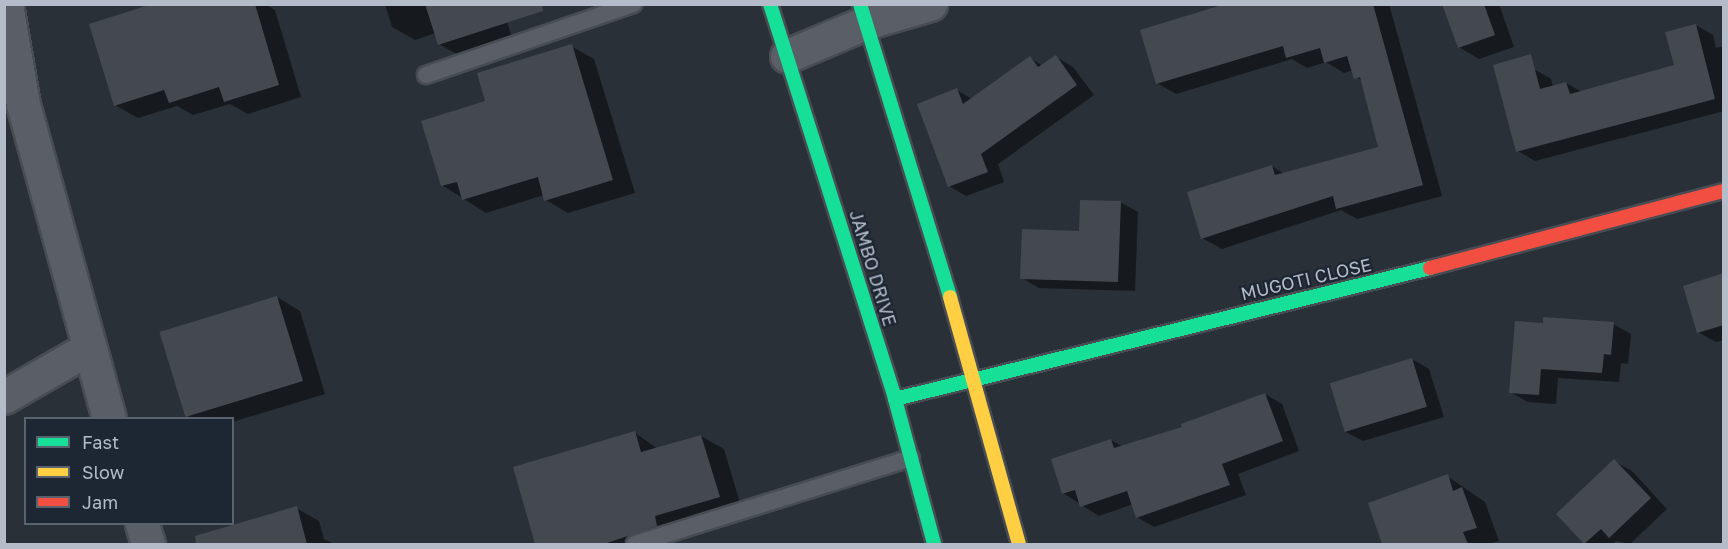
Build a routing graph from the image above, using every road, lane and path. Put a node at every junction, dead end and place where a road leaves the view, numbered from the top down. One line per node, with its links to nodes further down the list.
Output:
1 (6, 4): 9 (street)
2 (633, 4): 7 (lane)
3 (770, 4): 6 (street, JAMBO DRIVE)
4 (930, 4): 5 (street)
5 (862, 14): 6 (street); 10 (street)
6 (787, 56): 12 (street, JAMBO DRIVE)
7 (426, 75)
8 (1724, 190): 10 (street, MUGOTI CLOSE)
9 (87, 349): 11 (street); 13 (street)
10 (973, 377): 12 (street, MUGOTI CLOSE); 19 (street)
11 (4, 397)
12 (895, 399): 14 (street, JAMBO DRIVE)
13 (109, 417)
14 (911, 458): 17 (lane); 18 (street, JAMBO DRIVE)
15 (142, 525): 16 (street)
16 (148, 544)
17 (635, 544)
18 (934, 544)
19 (1019, 544)

